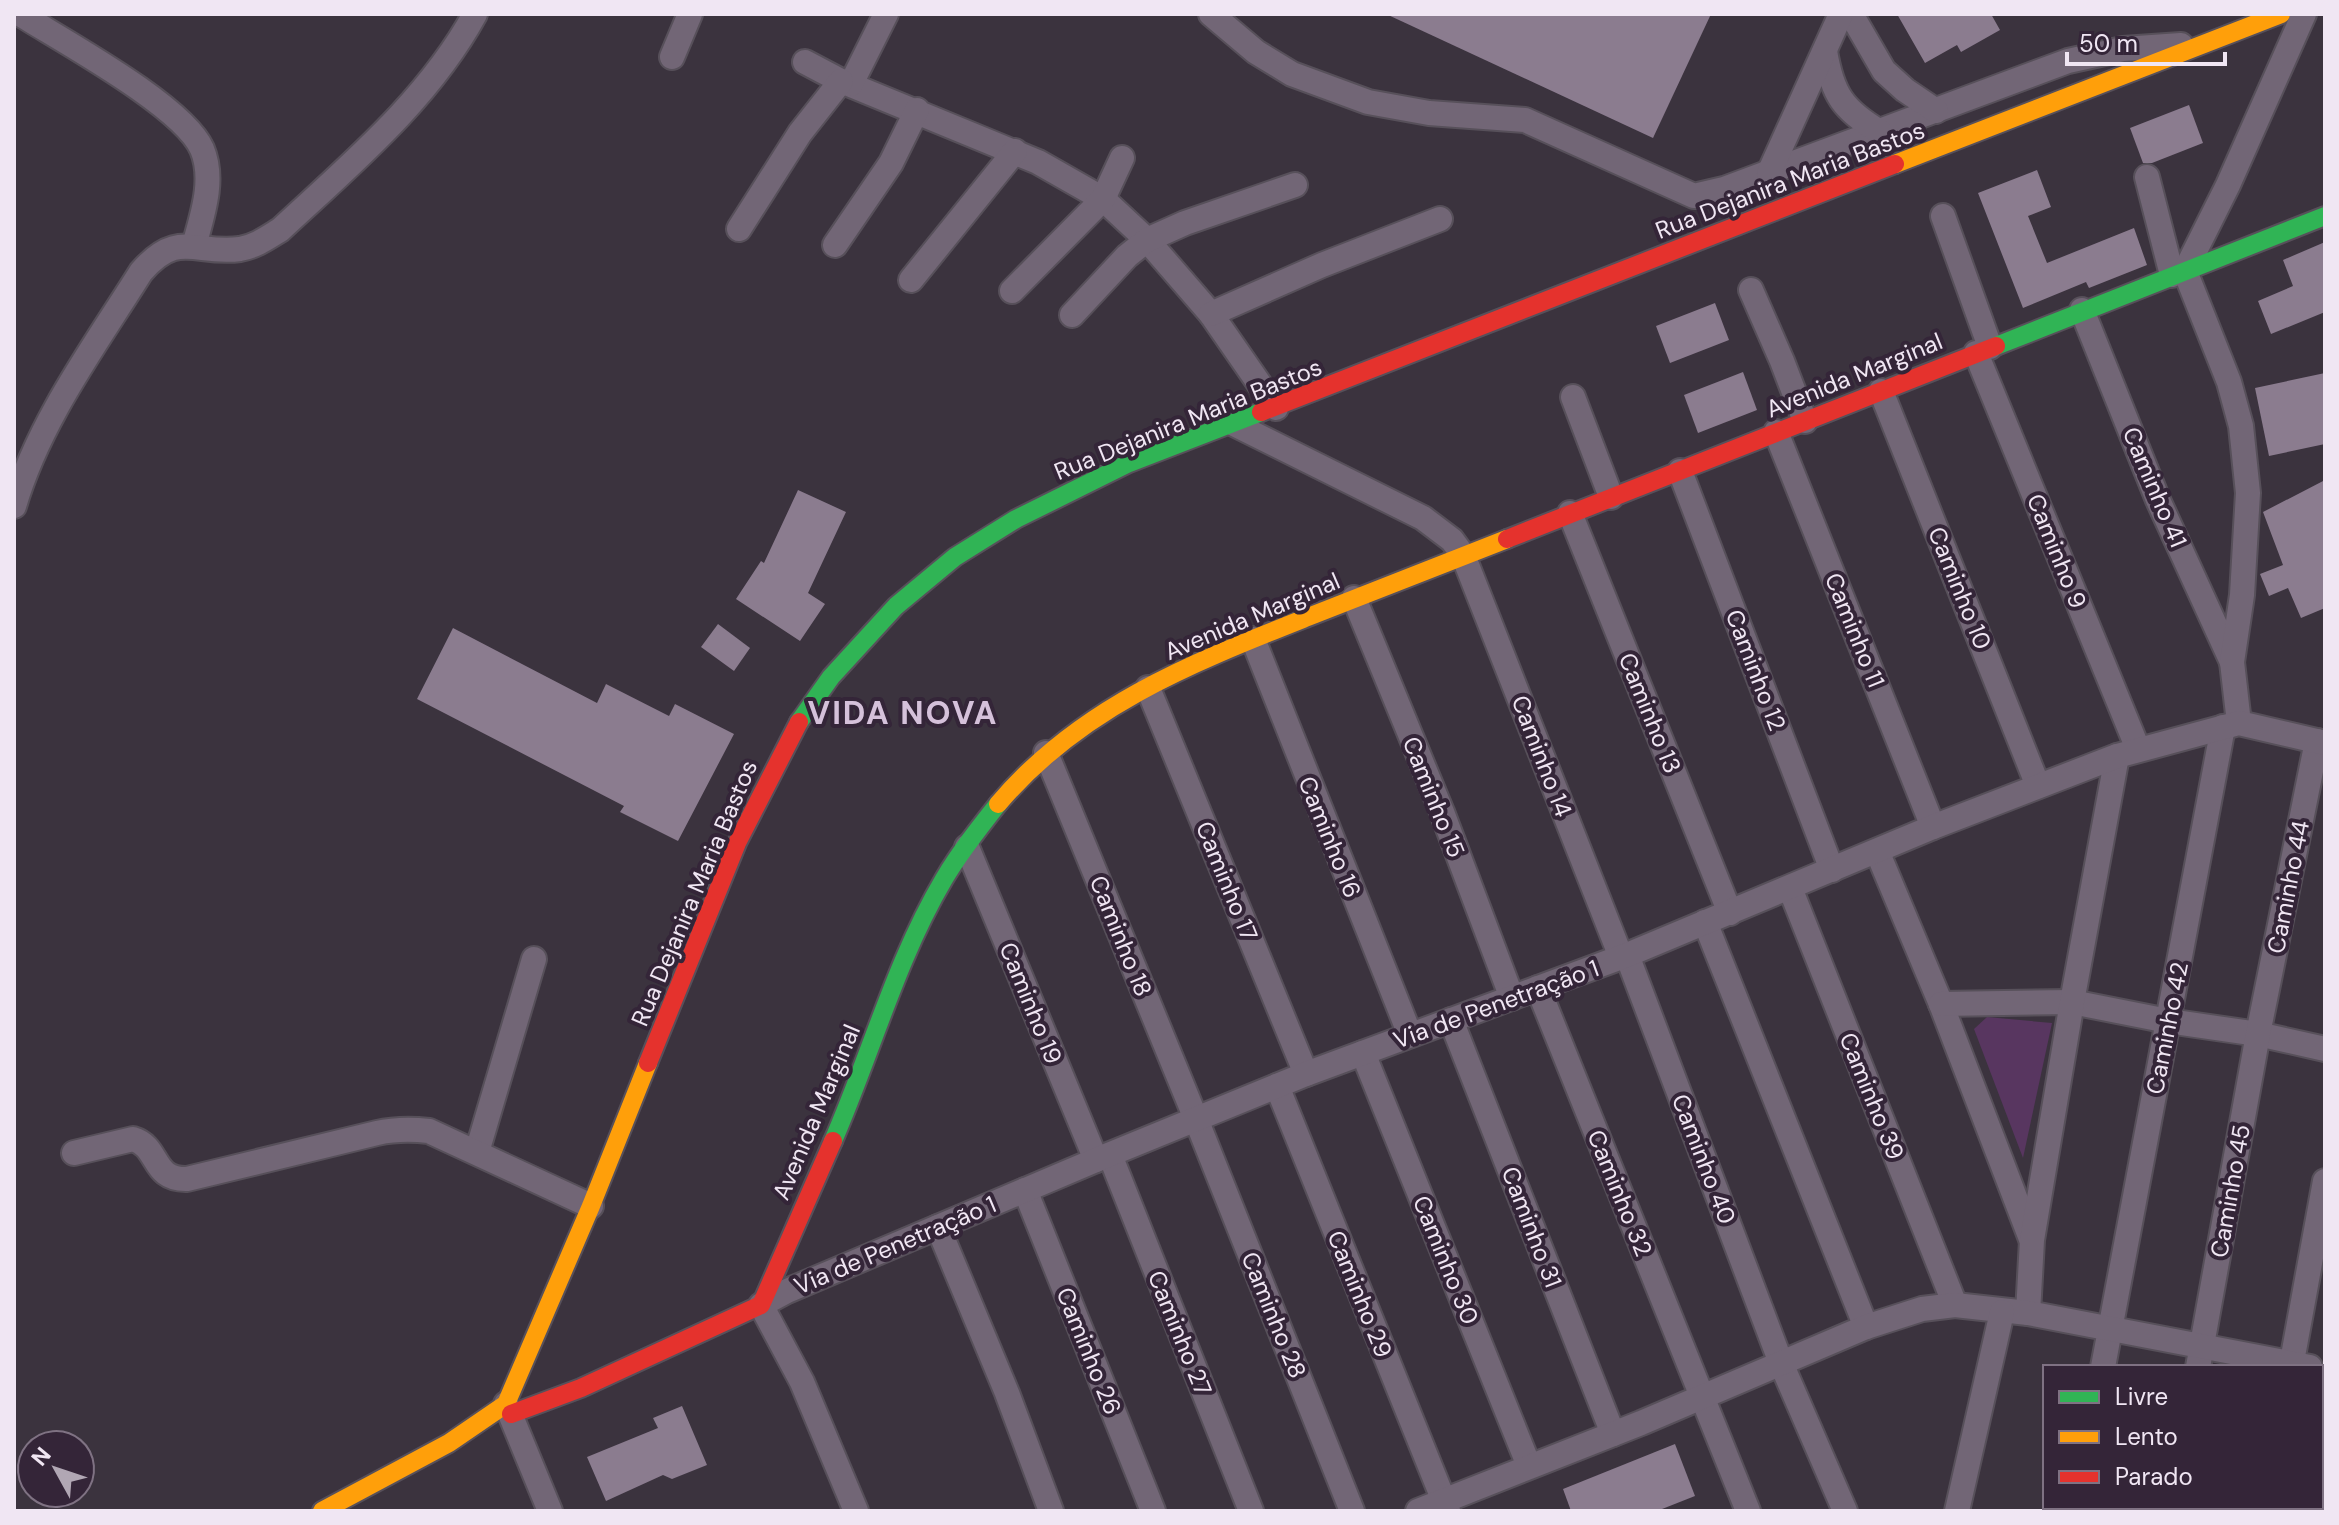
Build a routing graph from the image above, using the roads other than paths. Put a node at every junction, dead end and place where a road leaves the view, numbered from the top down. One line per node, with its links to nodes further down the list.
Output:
1 (20, 14): 32 (street)
2 (475, 14): 32 (street)
3 (690, 14): 12 (street)
4 (886, 14): 14 (street)
5 (1211, 14): 23 (street)
6 (1841, 14): 11 (street)
7 (1851, 14): 16 (street)
8 (2304, 14): 33 (street)
9 (2260, 17): 10 (main road, Rua Dejanira Maria Bastos)
10 (2203, 43): 16 (street); 29 (main road, Rua Dejanira Maria Bastos)
11 (1825, 51): 17 (street); 20 (street)
12 (672, 57)
13 (805, 62): 14 (street)
14 (846, 82): 15 (street); 28 (street)
15 (917, 110): 18 (street); 31 (street)
16 (1936, 111): 17 (street)
17 (1880, 132): 20 (street)
18 (1015, 151): 24 (street); 34 (street)
19 (1122, 158): 24 (street)
20 (1769, 173): 23 (street)
21 (2147, 177): 33 (street)
22 (1295, 185): 30 (street)
23 (1694, 196): 29 (street)
24 (1103, 199): 30 (street); 36 (street)
25 (1943, 216): 40 (street, Caminho 9)
26 (2325, 216): 33 (main road, Avenida Marginal)
27 (1440, 219): 38 (street)
28 (739, 229)
29 (1721, 233): 43 (main road, Rua Dejanira Maria Bastos)
30 (1147, 240): 38 (street); 39 (street)
31 (835, 245)
32 (194, 246): 49 (street)
33 (2178, 273): 37 (main road, Avenida Marginal); 54 (street)
34 (911, 280)
35 (1751, 290): 44 (street)
36 (1012, 291)
37 (2082, 310): 40 (main road, Avenida Marginal); 54 (street, Caminho 41)
38 (1211, 314): 43 (street)
39 (1072, 315)
40 (1983, 350): 41 (main road, Avenida Marginal); 59 (street, Caminho 9)
41 (1881, 391): 44 (main road, Avenida Marginal); 60 (street, Caminho 10)
42 (1573, 397): 48 (street)
43 (1276, 408): 45 (main road, Rua Dejanira Maria Bastos)
44 (1805, 421): 46 (main road, Avenida Marginal)
45 (1234, 424): 51 (street); 88 (main road, Rua Dejanira Maria Bastos)
46 (1776, 432): 47 (main road, Avenida Marginal); 61 (street, Caminho 11)
47 (1680, 471): 48 (main road, Avenida Marginal); 64 (street, Caminho 12)
48 (1611, 497): 50 (main road, Avenida Marginal)
49 (14, 506)
50 (1570, 513): 51 (main road, Avenida Marginal); 66 (street, Caminho 13)
51 (1463, 555): 52 (main road, Avenida Marginal); 68 (street, Caminho 14)
52 (1354, 598): 53 (main road, Avenida Marginal); 71 (street, Caminho 15)
53 (1253, 639): 55 (main road, Avenida Marginal); 77 (street, Caminho 16)
54 (2232, 662): 56 (street, Caminho 42)
55 (1148, 688): 58 (main road, Avenida Marginal); 80 (street, Caminho 17)
56 (2231, 725): 57 (street); 59 (street, Via de Penetração 1); 75 (street, Caminho 42)
57 (2321, 742): 76 (street, Caminho 44)
58 (1046, 753): 62 (main road, Avenida Marginal); 82 (street, Caminho 18)
59 (2128, 753): 60 (street, Via de Penetração 1); 72 (street)
60 (2038, 786): 61 (street, Via de Penetração 1)
61 (1933, 827): 63 (street, Via de Penetração 1)
62 (967, 847): 85 (street, Caminho 19); 91 (main road, Avenida Marginal)
63 (1877, 851): 64 (street, Via de Penetração 1); 73 (street)
64 (1832, 870): 65 (street, Via de Penetração 1)
65 (1790, 888): 66 (street, Via de Penetração 1); 92 (street, Caminho 39)
66 (1730, 913): 67 (street, Via de Penetração 1)
67 (1705, 922): 68 (street, Via de Penetração 1); 95 (street)
68 (1624, 956): 70 (street, Via de Penetração 1); 98 (street, Caminho 40)
69 (534, 959): 83 (street)
70 (1538, 988): 71 (street, Via de Penetração 1); 102 (street, Caminho 32)
71 (1512, 998): 74 (street, Via de Penetração 1)
72 (2072, 1002): 73 (street); 75 (street); 90 (street)
73 (1941, 1004): 90 (street)
74 (1451, 1020): 77 (street, Via de Penetração 1); 104 (street, Caminho 31)
75 (2168, 1021): 76 (street); 96 (street, Caminho 42)
76 (2258, 1034): 78 (street); 97 (street, Caminho 45)
77 (1410, 1035): 79 (street, Via de Penetração 1)
78 (2325, 1049)
79 (1363, 1053): 80 (street, Via de Penetração 1); 105 (street, Caminho 30)
80 (1306, 1074): 81 (street, Via de Penetração 1)
81 (1277, 1086): 82 (street, Via de Penetração 1); 106 (street, Caminho 29)
82 (1196, 1119): 85 (street, Via de Penetração 1); 113 (street, Caminho 28)
83 (477, 1152): 84 (street); 88 (street)
84 (74, 1153)
85 (1103, 1157): 87 (street, Via de Penetração 1); 112 (street, Caminho 27)
86 (2325, 1181): 101 (street)
87 (1025, 1190): 89 (street, Via de Penetração 1); 111 (street, Caminho 26)
88 (591, 1206): 103 (main road, Rua Dejanira Maria Bastos)
89 (938, 1227): 91 (street, Via de Penetração 1); 110 (street)
90 (2032, 1240): 94 (street)
91 (761, 1305): 103 (main road); 109 (street)
92 (1955, 1305): 93 (street); 95 (street)
93 (2002, 1312): 94 (street); 117 (street)
94 (2028, 1313): 96 (street)
95 (1866, 1327): 98 (street)
96 (2109, 1330): 97 (street); 99 (street, Caminho 42)
97 (2200, 1357): 100 (street)
98 (1781, 1363): 102 (street); 116 (street, Caminho 40)
99 (2103, 1365)
100 (2286, 1365)
101 (2297, 1365)
102 (1702, 1397): 104 (street); 115 (street, Caminho 32)
103 (508, 1409): 107 (main road); 108 (street)
104 (1613, 1434): 105 (street)
105 (1529, 1466): 106 (street)
106 (1446, 1506): 114 (street)
107 (322, 1511)
108 (550, 1511)
109 (856, 1511)
110 (1051, 1511)
111 (1153, 1511)
112 (1251, 1511)
113 (1352, 1511)
114 (1418, 1511)
115 (1748, 1511)
116 (1845, 1511)
117 (1957, 1511)

